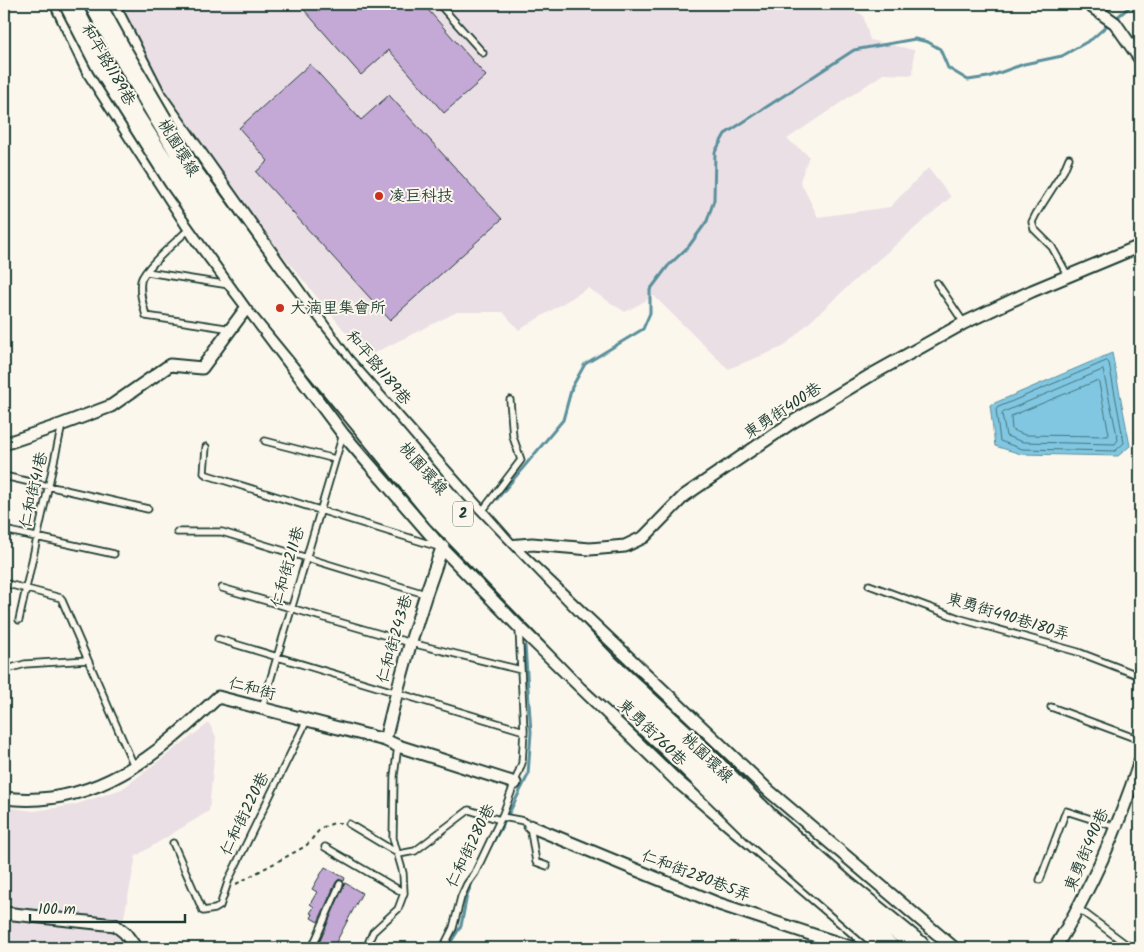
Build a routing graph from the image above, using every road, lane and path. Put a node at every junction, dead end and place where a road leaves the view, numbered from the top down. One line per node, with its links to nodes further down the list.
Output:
1 (56, 4): 10 (street, 和平路1189巷)
2 (70, 4): 90 (highway, 桃園環線 / 2, bridge)
3 (95, 4): 91 (highway, 桃園環線 / 2, bridge)
4 (113, 4): 19 (street, 和平路1189巷)
5 (439, 4): 7 (lane)
6 (1088, 4): 8 (street)
7 (484, 54)
8 (1140, 59)
9 (1069, 158): 13 (lane)
10 (189, 229): 12 (lane); 15 (street, 和平路1189巷)
11 (1140, 246): 13 (street, 東勇街400巷)
12 (147, 272): 15 (lane); 18 (lane)
13 (1068, 276): 17 (street, 東勇街400巷)
14 (938, 283): 17 (lane)
15 (231, 285): 16 (street, 和平路1189巷)
16 (248, 307): 18 (street); 22 (street, 和平路1189巷)
17 (964, 323): 37 (street, 東勇街400巷)
18 (232, 329): 21 (street)
19 (378, 394): 22 (street); 31 (street, 和平路1189巷)
20 (510, 400): 31 (lane)
21 (63, 424): 24 (street); 28 (lane, 仁和街41巷)
22 (343, 434): 26 (lane, 仁和街211巷); 38 (street, 和平路1189巷)
23 (266, 441): 26 (lane)
24 (4, 444)
25 (206, 447): 30 (lane)
26 (335, 459): 30 (lane, 仁和街211巷)
27 (4, 476): 28 (lane)
28 (50, 486): 29 (lane); 36 (lane, 仁和街41巷)
29 (148, 509)
30 (320, 509): 38 (lane); 40 (lane, 仁和街211巷)
31 (482, 512): 32 (lane); 37 (street, 和平路1189巷)
32 (468, 524)
33 (4, 530): 36 (lane)
34 (462, 530): 38 (lane)
35 (177, 532): 40 (lane)
36 (37, 538): 39 (lane); 44 (lane, 仁和街41巷)
37 (511, 546): 38 (street, 東勇街400巷); 67 (street, 和平路1189巷)
38 (442, 548): 45 (street, 仁和街243巷); 48 (street, 東勇街760巷)
39 (114, 554)
40 (305, 558): 45 (lane); 46 (lane, 仁和街211巷)
41 (4, 583): 44 (lane)
42 (869, 585): 55 (lane, 東勇街490巷180弄)
43 (222, 588): 46 (lane)
44 (26, 589): 47 (lane, 仁和街41巷); 52 (lane)
45 (425, 594): 50 (street, 仁和街243巷)
46 (291, 608): 50 (lane); 51 (lane, 仁和街211巷)
47 (19, 620)
48 (519, 627): 54 (lane, 仁和街280巷); 73 (street, 東勇街760巷)
49 (218, 639): 51 (lane)
50 (411, 643): 54 (lane); 56 (street, 仁和街243巷)
51 (277, 656): 56 (lane); 58 (lane, 仁和街211巷)
52 (88, 660): 53 (lane); 65 (lane)
53 (4, 670)
54 (521, 670): 60 (lane, 仁和街280巷)
55 (1140, 676)
56 (396, 692): 60 (lane); 61 (street, 仁和街243巷)
57 (1051, 707): 62 (lane)
58 (262, 708): 59 (street, 仁和街); 65 (street, 仁和街)
59 (307, 720): 61 (street, 仁和街); 80 (lane, 仁和街220巷)
60 (524, 731): 66 (lane, 仁和街280巷)
61 (385, 740): 63 (street, 仁和街)
62 (1140, 740)
63 (398, 746): 66 (street, 仁和街); 76 (lane)
64 (1140, 761): 72 (street, 東勇街490巷)
65 (134, 768): 68 (street, 仁和街)
66 (515, 783): 69 (lane, 仁和街280巷)
67 (769, 791): 73 (street); 92 (street, 和平路1189巷)
68 (4, 798)
69 (501, 818): 71 (lane); 76 (lane); 87 (lane, 仁和街280巷)
70 (349, 824): 76 (lane); 80 (path)
71 (530, 826): 77 (lane); 88 (street, 仁和街280巷5弄)
72 (1116, 827): 78 (lane); 82 (street, 東勇街490巷)
73 (735, 830): 89 (street, 東勇街760巷)
74 (173, 843): 80 (lane, 仁和街220巷)
75 (325, 847): 81 (lane)
76 (399, 854): 81 (lane)
77 (547, 866)
78 (1040, 880)
79 (340, 884): 85 (lane)
80 (226, 889)
81 (404, 893): 86 (lane)
82 (1079, 909): 93 (street, 東勇街490巷); 94 (lane)
83 (4, 913): 84 (street)
84 (136, 948)
85 (312, 948)
86 (366, 948)
87 (443, 948)
88 (853, 948)
89 (874, 948)
90 (889, 948)
91 (921, 948)
92 (954, 948)
93 (1055, 948)
94 (1131, 948)

